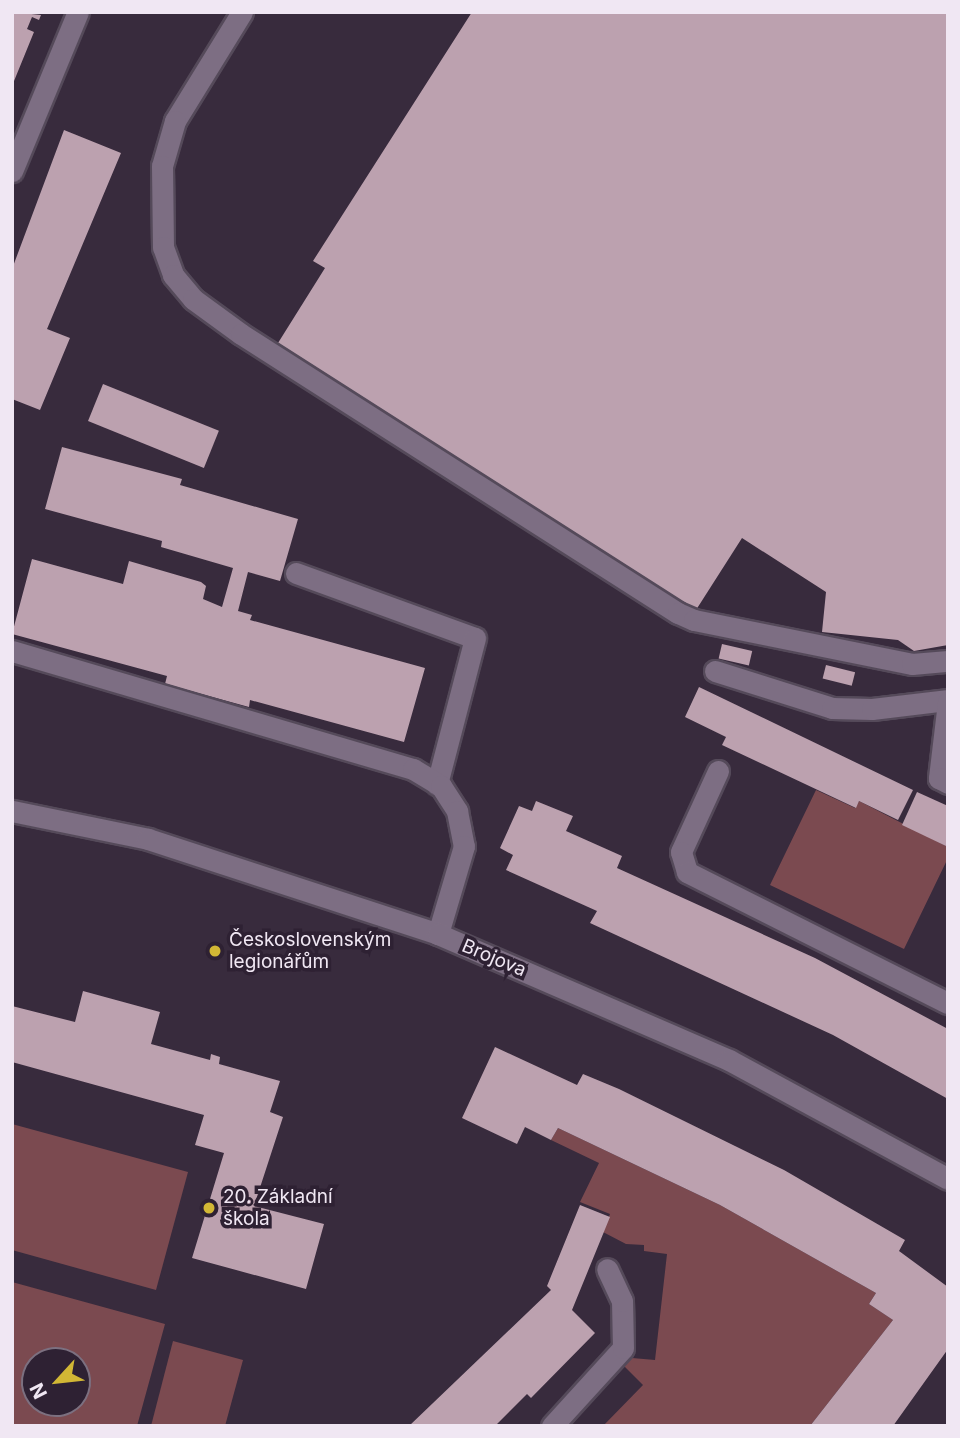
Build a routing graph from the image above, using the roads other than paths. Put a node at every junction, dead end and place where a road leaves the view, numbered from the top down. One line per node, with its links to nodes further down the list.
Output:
1 (78, 12): 3 (street)
2 (242, 12): 6 (street)
3 (12, 171)
4 (296, 573): 12 (street)
5 (12, 651): 12 (street)
6 (948, 661)
7 (715, 671): 8 (street)
8 (948, 701): 9 (street)
9 (946, 726): 11 (street)
10 (718, 771): 15 (street)
11 (948, 783)
12 (438, 784): 14 (street)
13 (12, 811): 14 (street, Brojova)
14 (438, 934): 16 (street, Brojova)
15 (948, 1003)
16 (948, 1179)
17 (607, 1269): 18 (street)
18 (552, 1426)

